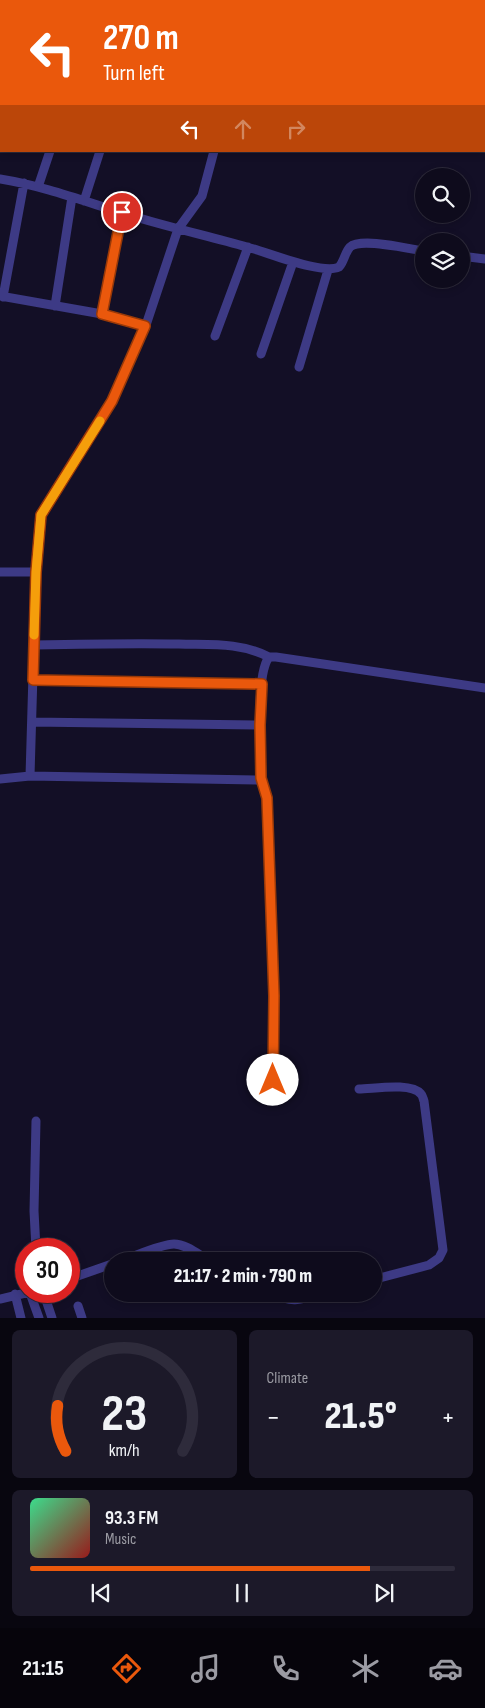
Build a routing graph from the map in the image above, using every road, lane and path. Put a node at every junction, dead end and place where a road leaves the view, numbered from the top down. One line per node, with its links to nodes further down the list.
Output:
1 (50, 152): 6 (street)
2 (100, 152): 8 (street)
3 (214, 152): 10 (street)
4 (0, 179): 5 (street)
5 (24, 182): 6 (street); 17 (street)
6 (38, 187): 7 (street)
7 (72, 197): 8 (street); 18 (street)
8 (84, 201): 9 (street)
9 (122, 212): 10 (street); 19 (street)
10 (178, 229): 11 (street); 20 (street)
11 (248, 247): 15 (street); 21 (street)
12 (415, 250): 16 (street)
13 (470, 257): 14 (street)
14 (485, 259)
15 (293, 262): 16 (street); 22 (street)
16 (328, 270): 23 (street)
17 (1, 297): 18 (street)
18 (55, 306): 19 (street)
19 (102, 314): 20 (street)
20 (145, 326): 25 (street)
21 (215, 336)
22 (260, 354)
23 (300, 367)
24 (0, 572): 25 (street)
25 (36, 572): 26 (street)
26 (34, 645): 27 (street); 28 (street)
27 (269, 658): 29 (street); 30 (street)
28 (33, 680): 29 (street); 31 (street)
29 (262, 684): 32 (street)
30 (485, 688)
31 (32, 722): 32 (street); 33 (street)
32 (260, 725): 34 (street)
33 (30, 776): 34 (street); 35 (street)
34 (261, 778): 36 (street)
35 (0, 779)
36 (273, 1080)
37 (359, 1089): 44 (street)
38 (36, 1121): 39 (street)
39 (35, 1238)
40 (145, 1252): 41 (street)
41 (194, 1252)
42 (104, 1267): 43 (street)
43 (80, 1276)
44 (382, 1277)
45 (14, 1294): 46 (street); 50 (street)
46 (0, 1299)
47 (35, 1303): 51 (street)
48 (47, 1303): 52 (street)
49 (78, 1306): 53 (street)
50 (21, 1318)
51 (39, 1318)
52 (52, 1318)
53 (82, 1318)

